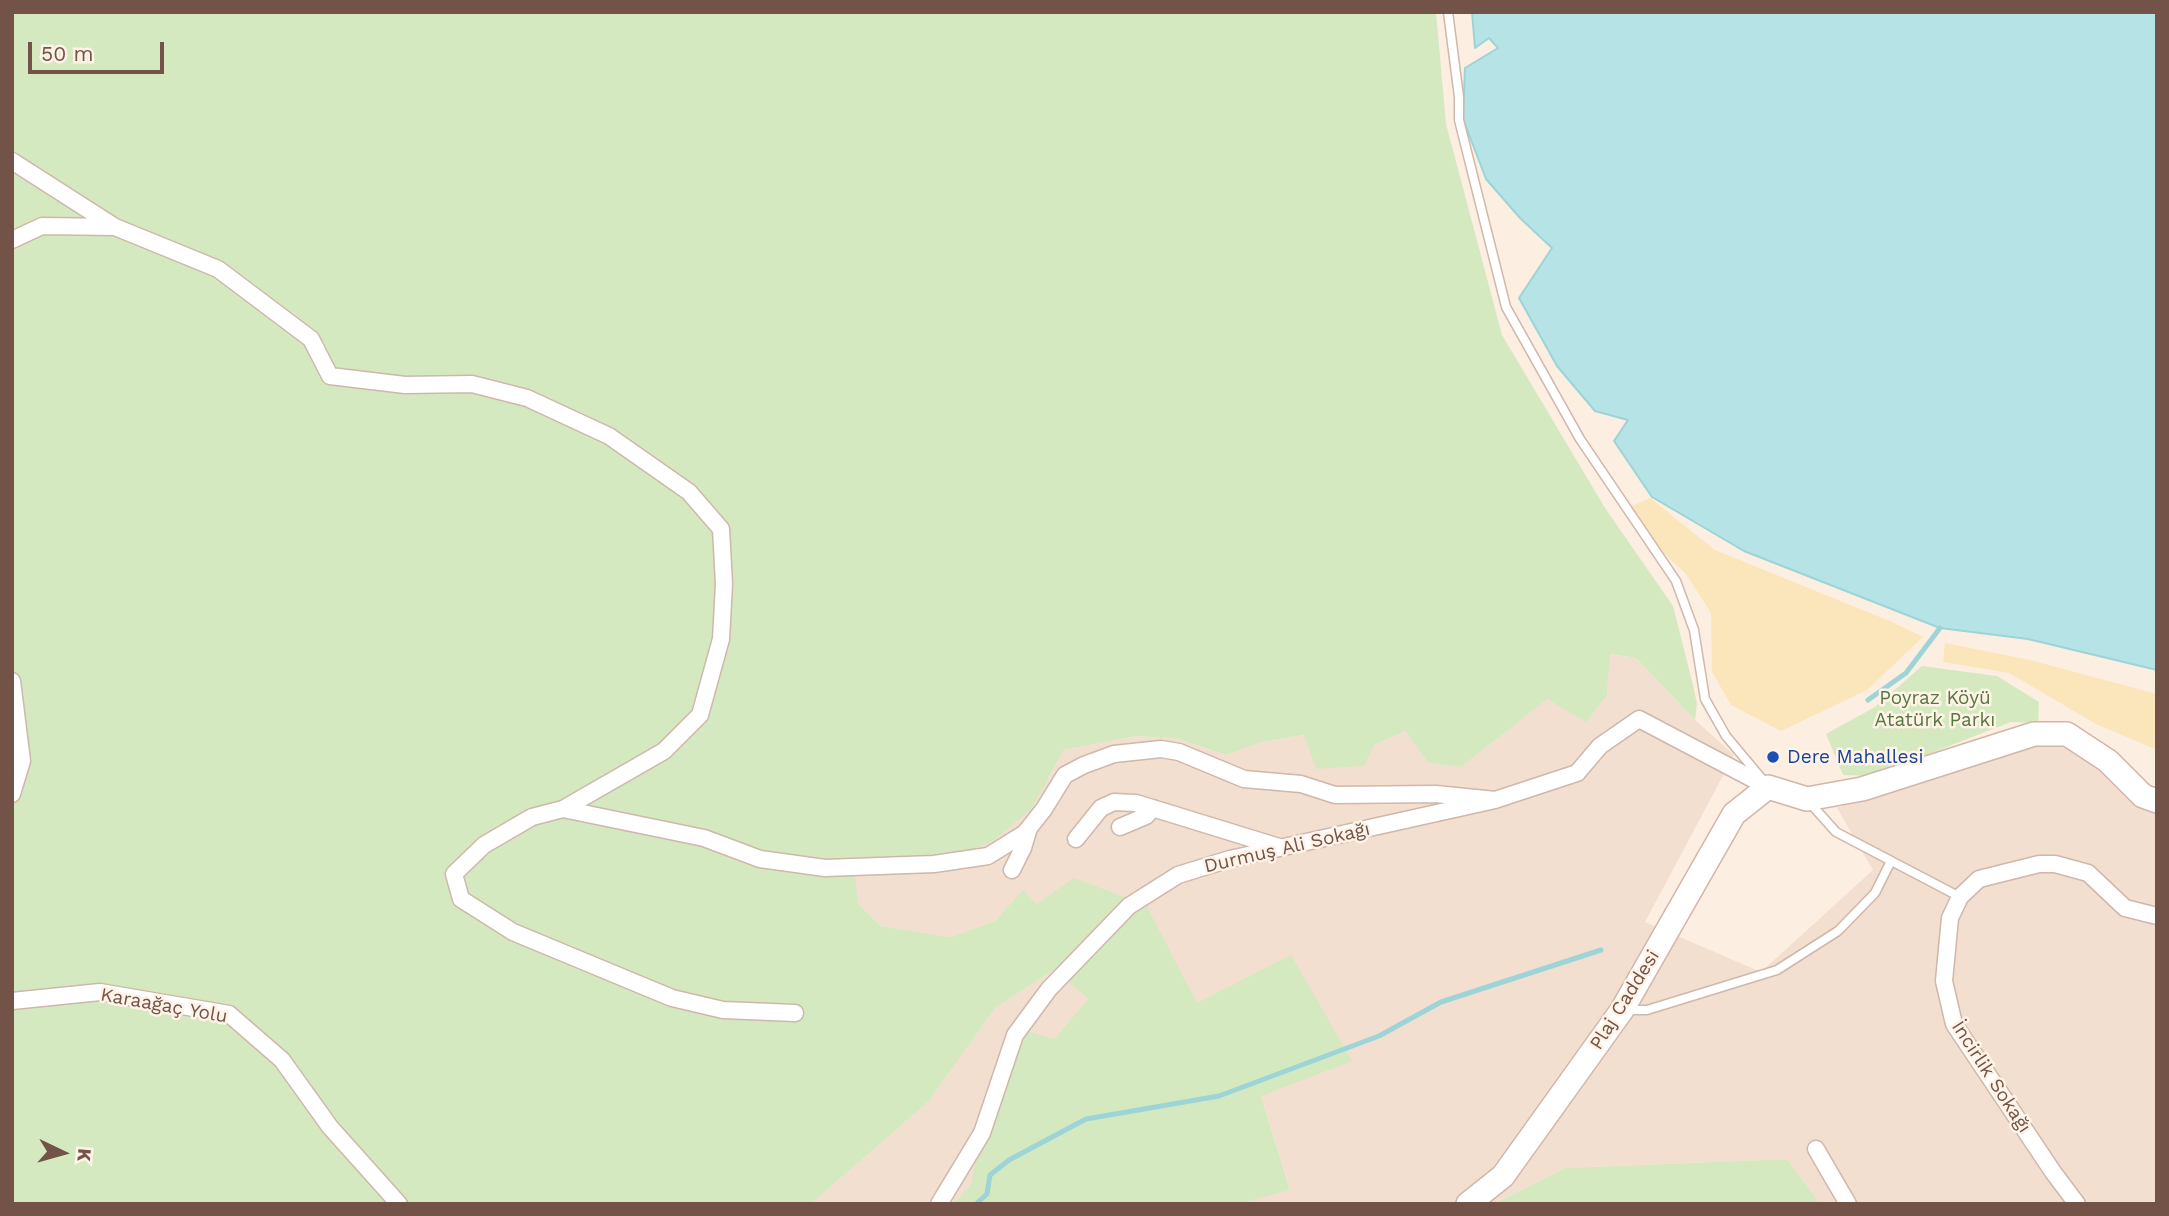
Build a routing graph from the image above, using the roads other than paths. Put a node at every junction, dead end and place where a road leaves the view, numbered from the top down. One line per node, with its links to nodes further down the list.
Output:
1 (1448, 12): 6 (lane)
2 (12, 161): 3 (street)
3 (115, 227): 4 (street); 12 (street)
4 (12, 240)
5 (12, 681): 7 (street)
6 (1768, 787): 8 (street); 9 (street, Durmuş Ali Sokağı); 22 (street, Plaj Caddesi)
7 (12, 794)
8 (1807, 799): 10 (street); 17 (lane)
9 (1495, 800): 14 (street); 16 (street, Durmuş Ali Sokağı)
10 (2157, 801)
11 (1153, 808): 13 (street); 15 (street); 16 (street)
12 (563, 809): 14 (street); 23 (street)
13 (1120, 827)
14 (1029, 828): 18 (street)
15 (1076, 839)
16 (1281, 848): 26 (street, Durmuş Ali Sokağı)
17 (1891, 861): 19 (lane); 22 (lane)
18 (1012, 870)
19 (1960, 897): 20 (street); 29 (street, İncirlik Sokağı)
20 (2157, 916)
21 (12, 1001): 25 (street, Karaağaç Yolu)
22 (1622, 1010): 27 (street, Plaj Caddesi)
23 (795, 1013)
24 (1816, 1150): 28 (street)
25 (399, 1204)
26 (939, 1204)
27 (1468, 1204)
28 (1848, 1204)
29 (2077, 1204)

